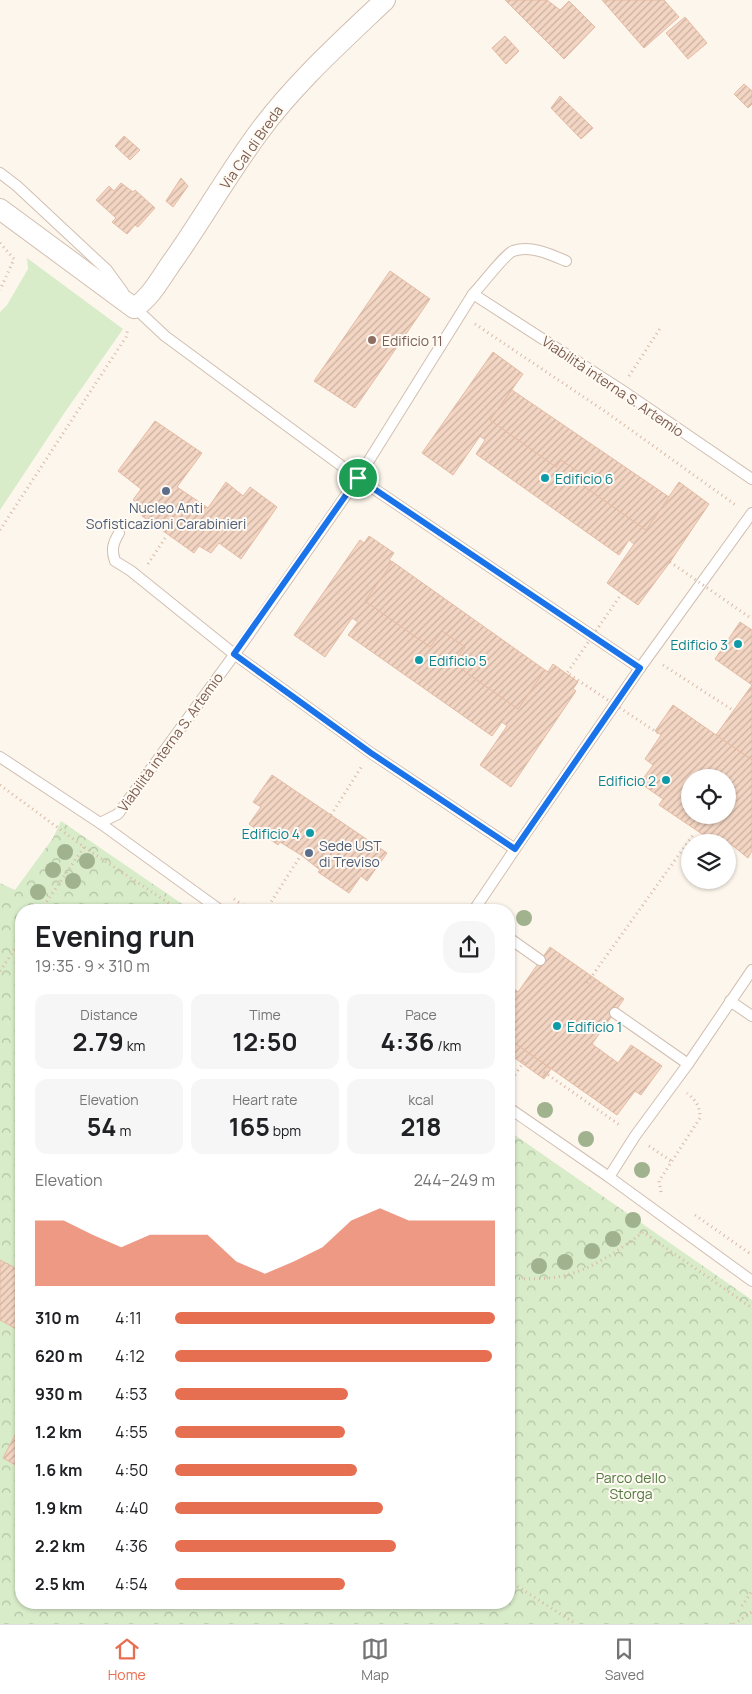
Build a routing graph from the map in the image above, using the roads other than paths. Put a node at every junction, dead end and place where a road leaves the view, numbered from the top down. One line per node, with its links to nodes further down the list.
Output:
1 (385, 0): 6 (street, Via Cal di Breda)
2 (0, 172): 6 (lane)
3 (0, 209): 6 (street)
4 (566, 261): 5 (lane, Viabilità interna S. Artemio)
5 (473, 294): 7 (lane, Viabilità interna S. Artemio); 8 (lane, Viabilità interna S. Artemio)
6 (134, 308): 7 (lane)
7 (358, 478): 11 (lane, Viabilità interna S. Artemio); 12 (lane)
8 (752, 479)
9 (751, 514): 12 (lane)
10 (119, 533): 11 (lane)
11 (234, 654): 14 (lane, Viabilità interna S. Artemio); 15 (lane)
12 (640, 668): 15 (lane)
13 (0, 757): 14 (lane)
14 (100, 823): 16 (lane)
15 (515, 849): 17 (lane)
16 (212, 904)
17 (478, 904)
18 (515, 942): 19 (lane)
19 (540, 960)
20 (752, 970): 21 (lane)
21 (730, 1001): 23 (lane); 24 (lane)
22 (615, 1013): 24 (lane)
23 (752, 1016)
24 (688, 1064): 26 (lane)
25 (515, 1112): 26 (lane)
26 (609, 1177): 27 (lane)
27 (752, 1282)

